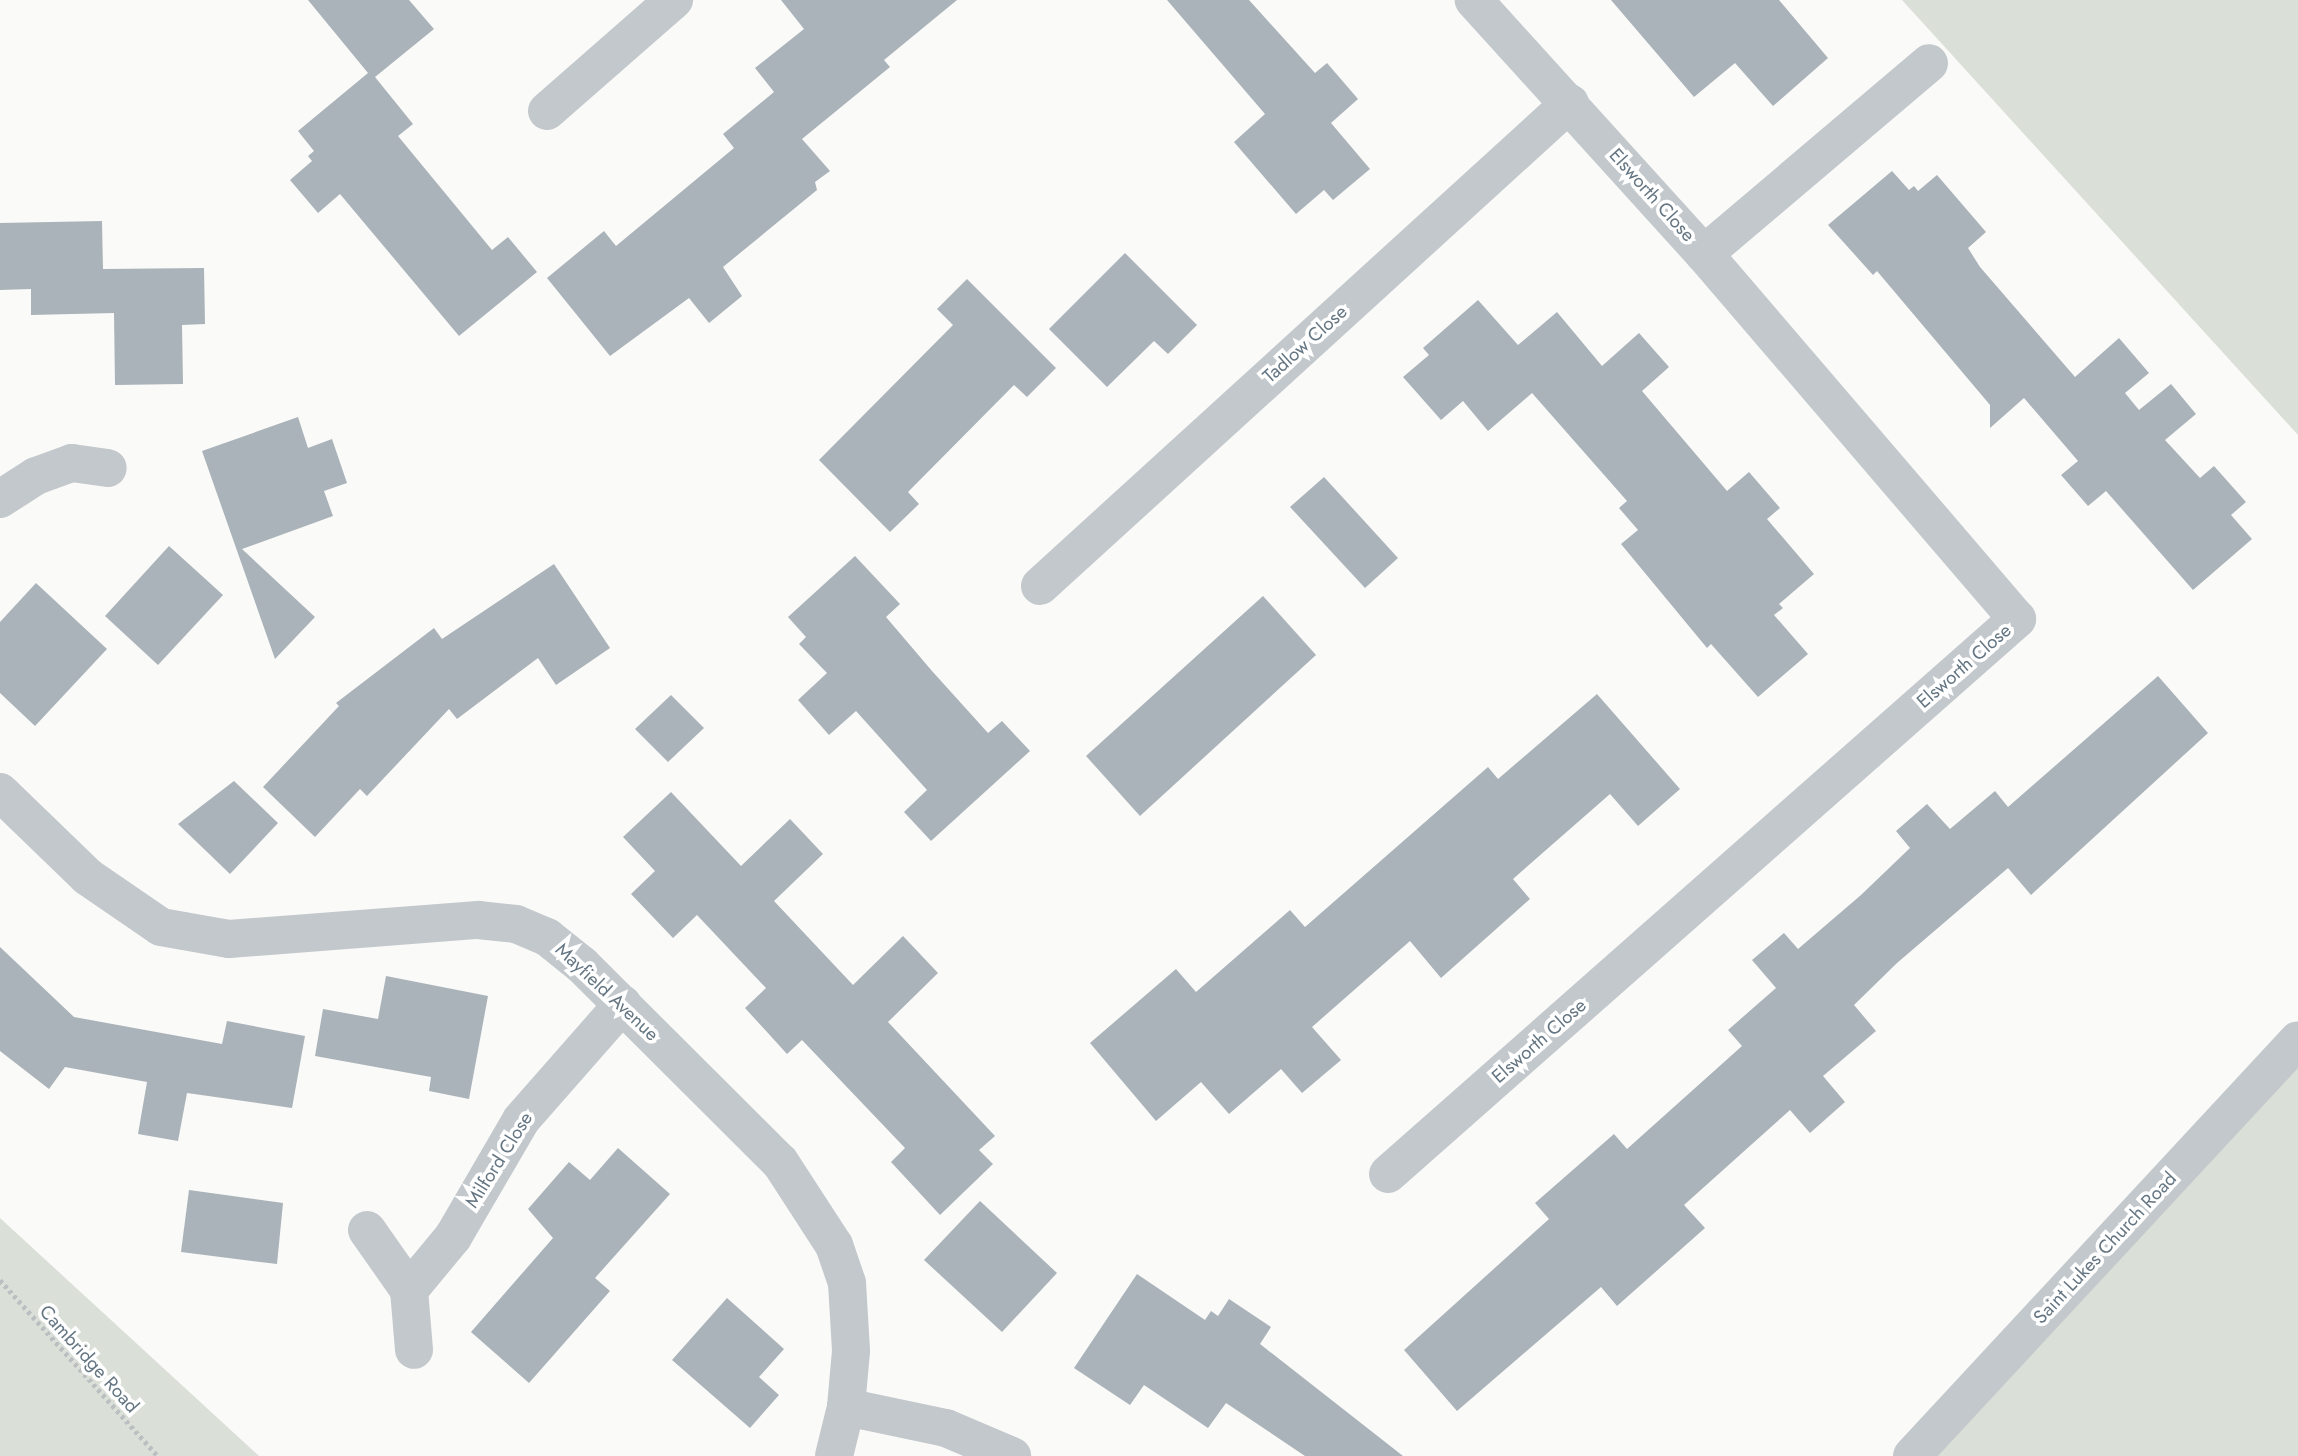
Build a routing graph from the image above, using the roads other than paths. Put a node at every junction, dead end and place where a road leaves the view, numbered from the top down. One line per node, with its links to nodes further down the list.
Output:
1 (674, 0): 5 (street)
2 (1474, 0): 4 (street, Elsworth Close)
3 (1929, 63): 6 (street)
4 (1570, 103): 6 (street, Elsworth Close); 9 (street, Tadlow Close)
5 (547, 111)
6 (1704, 254): 13 (street, Elsworth Close)
7 (108, 468): 8 (street)
8 (0, 499)
9 (1040, 586)
10 (0, 792): 11 (street, Mayfield Avenue)
11 (623, 1004): 15 (street, Milford Close); 17 (street, Mayfield Avenue)
12 (2298, 1040): 20 (street, Saint Lukes Church Road)
13 (1388, 1174)
14 (367, 1230): 15 (street)
15 (409, 1290): 16 (street)
16 (414, 1350)
17 (846, 1407): 18 (street, Mayfield Avenue); 19 (street)
18 (834, 1456)
19 (1013, 1456)
20 (1912, 1456)

